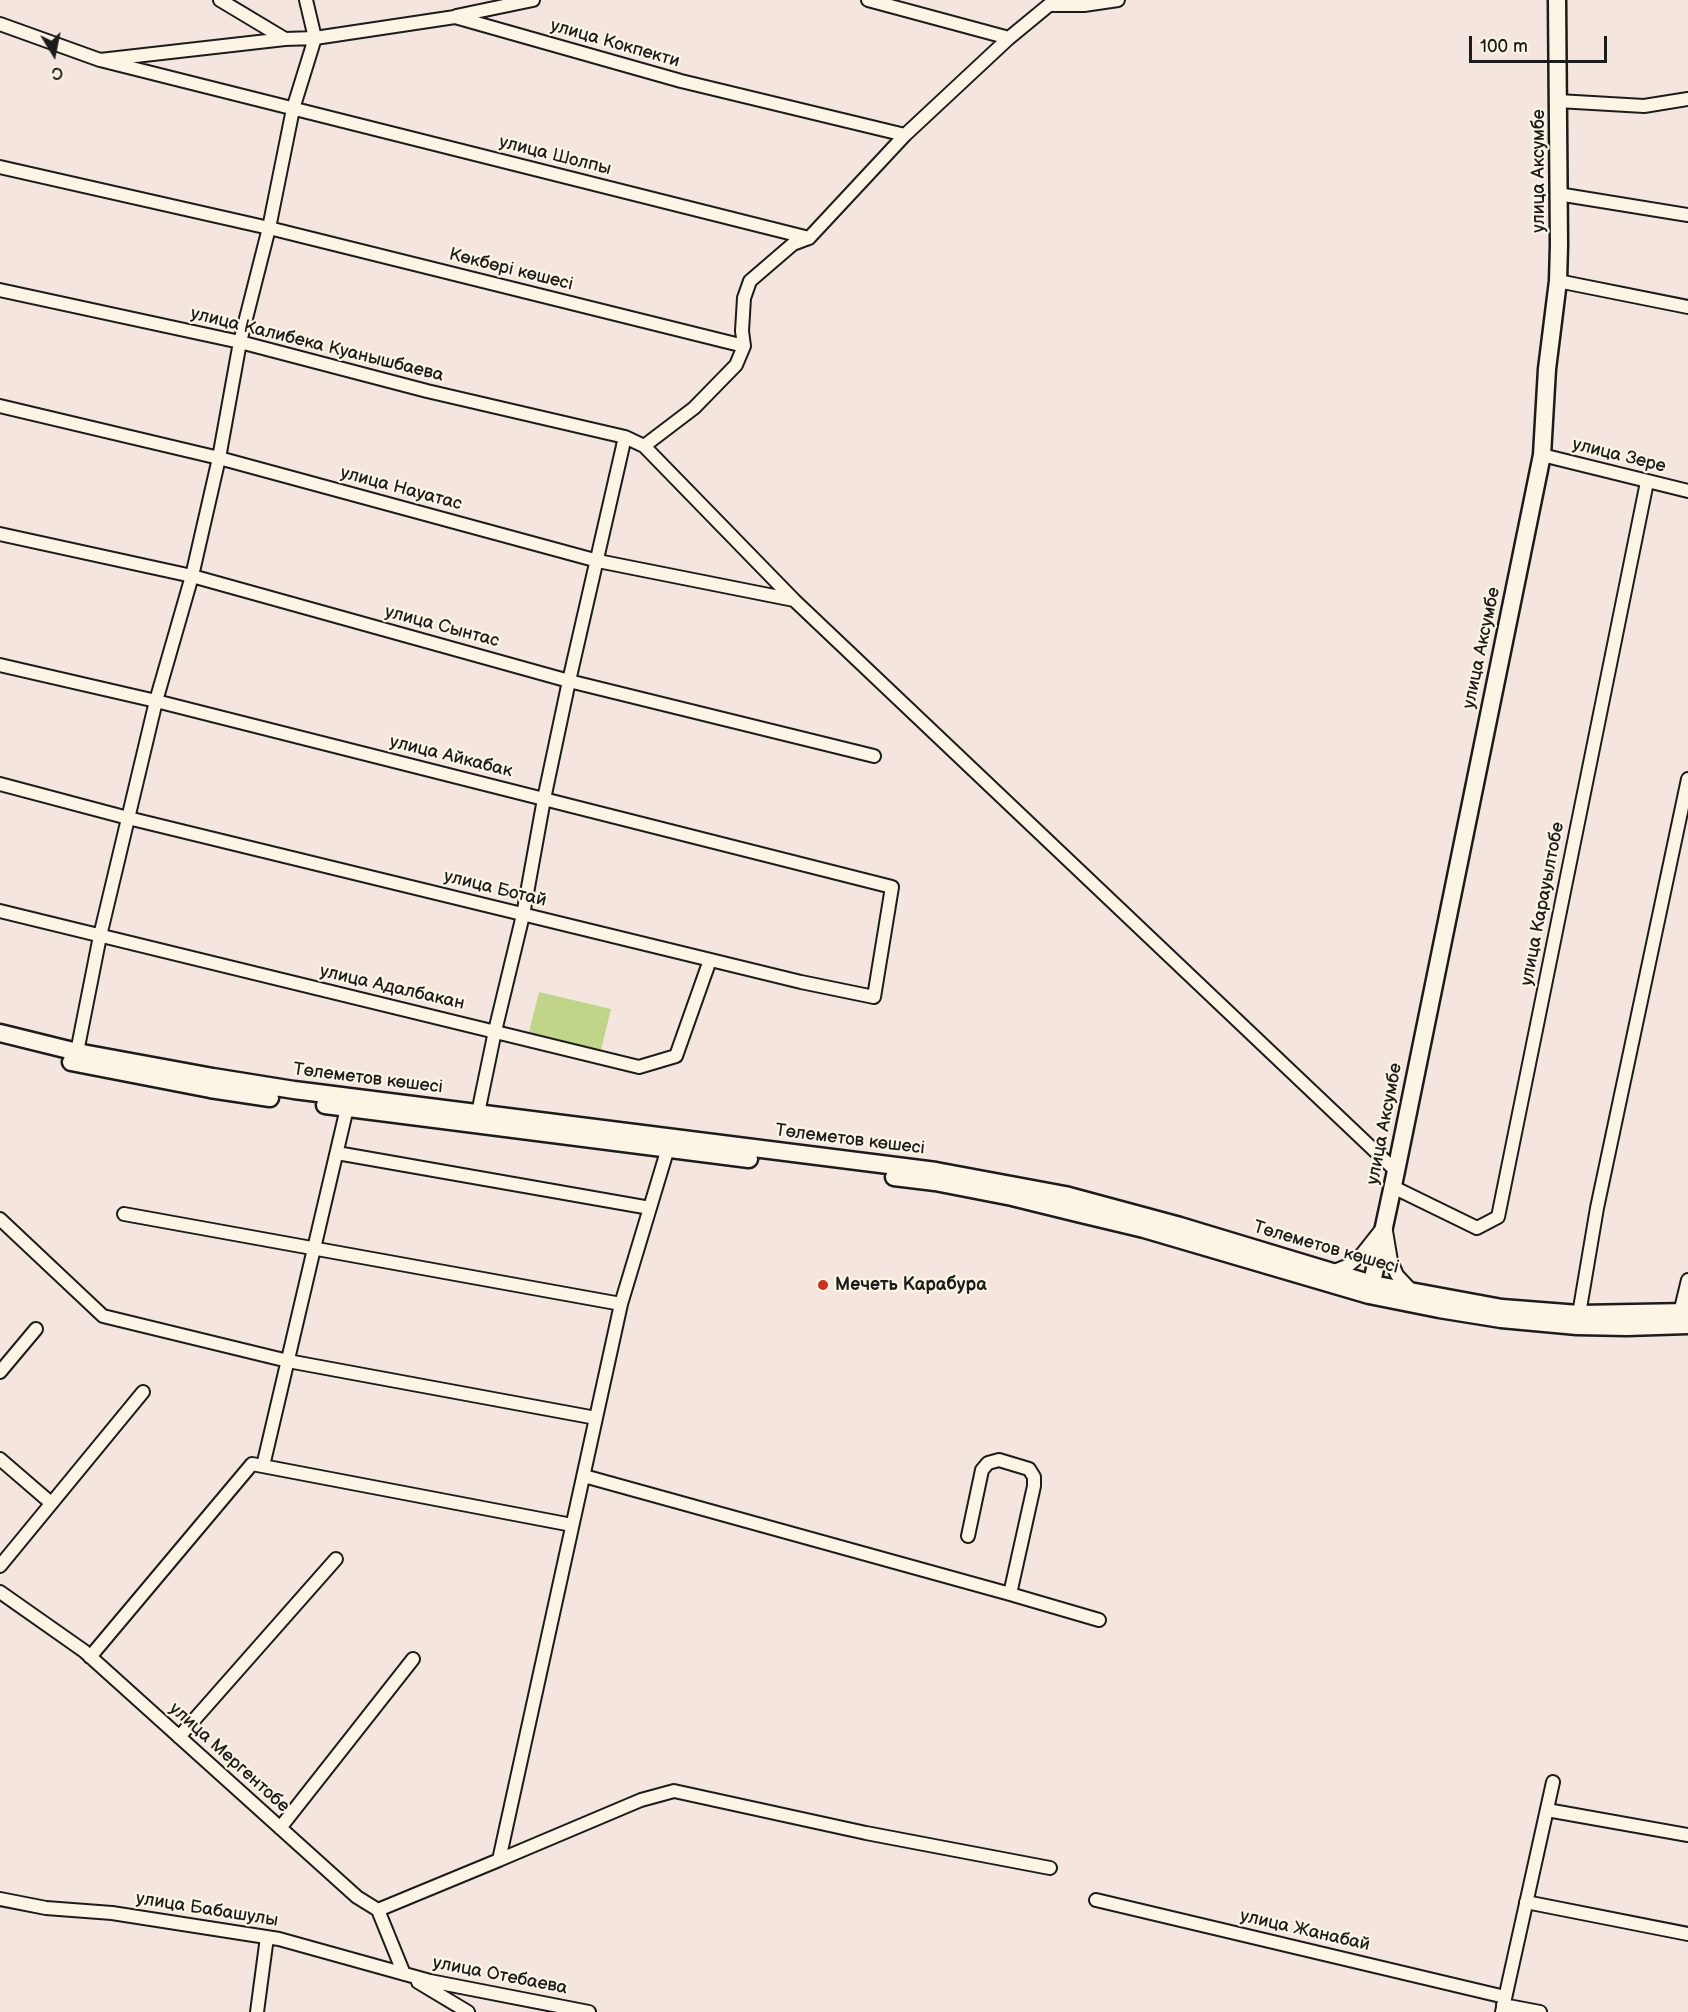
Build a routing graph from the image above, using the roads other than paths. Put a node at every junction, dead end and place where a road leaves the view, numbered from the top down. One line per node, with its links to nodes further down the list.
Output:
1 (220, 0): 12 (street)
2 (306, 0): 10 (street)
3 (533, 0): 8 (street)
4 (868, 0): 11 (street)
5 (1118, 0): 7 (street)
6 (1557, 0): 15 (main road, улица Аксумбе)
7 (1084, 2): 11 (street)
8 (455, 17): 10 (street, улица Кокпекти); 17 (street, улица Кокпекти)
9 (0, 24): 13 (street, улица Шолпы)
10 (315, 38): 12 (street, улица Кокпекти); 16 (street)
11 (1009, 38): 17 (street)
12 (285, 39): 13 (street, улица Кокпекти)
13 (100, 60): 16 (street, улица Шолпы)
14 (1688, 99): 15 (street)
15 (1558, 101): 19 (main road, улица Аксумбе)
16 (293, 109): 21 (street); 22 (street, улица Шолпы)
17 (904, 135): 22 (street)
18 (0, 167): 21 (street, Көкбөрі көшесі)
19 (1558, 194): 20 (street); 23 (main road, улица Аксумбе)
20 (1688, 215)
21 (269, 228): 26 (street); 27 (street, Көкбөрі көшесі)
22 (808, 238): 27 (street)
23 (1558, 281): 25 (street); 31 (main road, улица Аксумбе)
24 (0, 290): 26 (street, улица Калибека Куанышбаева)
25 (1688, 307)
26 (240, 342): 29 (street, улица Калибека Куанышбаева); 32 (street)
27 (744, 346): 30 (street)
28 (0, 406): 32 (street, улица Науатас)
29 (625, 436): 30 (street, улица Калибека Куанышбаева); 36 (street)
30 (644, 446): 38 (street, улица Калибека Куанышбаева)
31 (1542, 455): 33 (street, улица Зере); 61 (main road, улица Аксумбе)
32 (219, 458): 36 (street, улица Науатас); 37 (street)
33 (1647, 482): 34 (street, улица Зере); 61 (street, улица Карауылтобе)
34 (1688, 491)
35 (0, 534): 37 (street, улица Сынтас)
36 (598, 561): 38 (street, улица Науатас); 40 (street)
37 (192, 576): 40 (street, улица Сынтас); 41 (street)
38 (794, 600): 61 (street, улица Калибека Куанышбаева)
39 (0, 665): 41 (street, улица Айкабак)
40 (568, 681): 42 (street, улица Сынтас); 45 (street)
41 (156, 701): 45 (street, улица Айкабак); 46 (street)
42 (874, 756)
43 (1688, 779): 72 (street)
44 (0, 784): 46 (street, улица Ботай)
45 (544, 799): 47 (street, улица Айкабак); 49 (street)
46 (128, 818): 49 (street, улица Ботай); 50 (street)
47 (891, 887): 51 (street, улица Ботай)
48 (0, 911): 50 (street, улица Адалбакан)
49 (523, 915): 51 (street, улица Ботай); 52 (street)
50 (100, 936): 52 (street, улица Адалбакан); 55 (street)
51 (710, 960): 52 (street, улица Адалбакан)
52 (495, 1031): 58 (street)
53 (0, 1033): 55 (main road, Төлеметов көшесі)
54 (0, 1045): 56 (main road, Төлеметов көшесі)
55 (77, 1052): 57 (main road, Төлеметов көшесі)
56 (346, 1108): 57 (main road, Төлеметов көшесі); 60 (street)
57 (400, 1109): 58 (main road, Төлеметов көшесі); 59 (main road, Төлеметов көшесі)
58 (478, 1113): 67 (main road, Төлеметов көшесі)
59 (668, 1149): 62 (street); 69 (main road, Төлеметов көшесі)
60 (337, 1153): 62 (street); 66 (street)
61 (1394, 1179): 65 (main road, улица Аксумбе)
62 (650, 1208): 71 (street)
63 (124, 1215): 66 (street)
64 (0, 1218): 75 (street)
65 (1385, 1224): 67 (street); 69 (main road, улица Аксумбе); 70 (street)
66 (315, 1248): 71 (street); 75 (street)
67 (1332, 1272): 69 (main road, Төлеметов көшесі)
68 (1688, 1280): 73 (street)
69 (1370, 1289): 70 (main road, Төлеметов көшесі); 73 (main road, Төлеметов көшесі)
70 (1413, 1292): 72 (main road, Төлеметов көшесі)
71 (621, 1304): 78 (street)
72 (1579, 1314): 73 (main road, Төлеметов көшесі)
73 (1685, 1317)
74 (36, 1329): 76 (street)
75 (288, 1361): 78 (street); 80 (street)
76 (0, 1372)
77 (143, 1392): 82 (street)
78 (596, 1418): 81 (street)
79 (0, 1460): 82 (street)
80 (263, 1466): 83 (street); 90 (street)
81 (584, 1476): 83 (street); 88 (street)
82 (51, 1503): 86 (street)
83 (572, 1525): 97 (street)
84 (968, 1536): 88 (street)
85 (336, 1559): 92 (street)
86 (0, 1566)
87 (0, 1592): 90 (street, улица Мергентобе)
88 (1010, 1594): 89 (street)
89 (1099, 1620)
90 (90, 1657): 92 (street, улица Мергентобе)
91 (413, 1659): 95 (street)
92 (179, 1737): 95 (street, улица Мергентобе)
93 (1553, 1782): 94 (street)
94 (1547, 1810): 96 (street); 101 (street)
95 (280, 1828): 102 (street, улица Мергентобе)
96 (1688, 1835)
97 (499, 1860): 98 (street); 102 (street)
98 (1050, 1869)
99 (0, 1899): 104 (street, улица Бабашулы)
100 (1096, 1900): 106 (street, улица Жанабай)
101 (1526, 1902): 103 (street); 106 (street)
102 (378, 1910): 105 (street)
103 (1688, 1934)
104 (267, 1937): 105 (street, улица Бабашулы); 107 (street)
105 (404, 1974): 108 (street); 109 (street, улица Отебаева)
106 (1504, 2004): 110 (street, улица Жанабай)
107 (257, 2012)
108 (468, 2012)
109 (589, 2012)
110 (1540, 2012)

